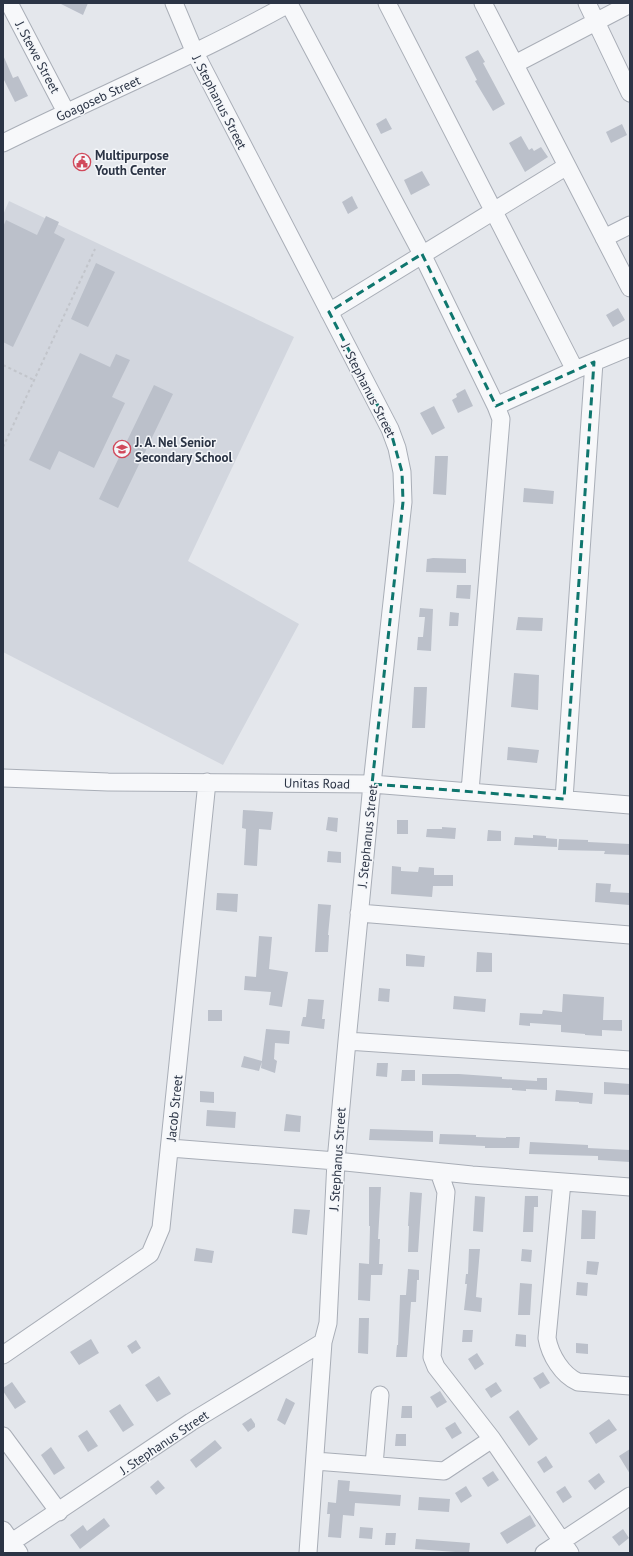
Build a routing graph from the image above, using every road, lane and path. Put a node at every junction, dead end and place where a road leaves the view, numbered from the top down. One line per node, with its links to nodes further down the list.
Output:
1 (9, 3): 12 (street, J. Stewe Street)
2 (174, 3): 9 (street, J. Stephanus Street)
3 (290, 3): 9 (street, Goagoseb Street); 19 (street)
4 (387, 3): 15 (street)
5 (483, 3): 10 (street)
6 (587, 3): 8 (street)
7 (630, 4): 8 (street)
8 (596, 22): 10 (street); 11 (street)
9 (195, 53): 12 (street, Goagoseb Street); 21 (street, J. Stephanus Street)
10 (515, 64): 14 (street)
11 (630, 93)
12 (66, 112): 13 (street, Goagoseb Street)
13 (3, 143)
14 (567, 166): 15 (street); 17 (street)
15 (494, 211): 19 (street); 25 (street)
16 (630, 225): 17 (street)
17 (604, 238): 20 (street)
18 (95, 249): 26 (path)
19 (422, 254): 21 (street); 27 (street)
20 (630, 288)
21 (329, 312): 31 (street, J. Stephanus Street)
22 (630, 347): 23 (street)
23 (594, 362): 25 (street); 33 (street)
24 (3, 364): 26 (path)
25 (575, 370): 27 (street)
26 (34, 380): 28 (path)
27 (496, 406): 32 (street)
28 (3, 447)
29 (3, 778): 30 (street, Unitas Road)
30 (207, 782): 31 (street, Unitas Road); 39 (street, Jacob Street)
31 (372, 784): 32 (street, Unitas Road); 35 (street, J. Stephanus Street)
32 (470, 791): 33 (street, Unitas Road)
33 (564, 799): 34 (street, Unitas Road)
34 (630, 805)
35 (359, 913): 36 (street); 37 (street, J. Stephanus Street)
36 (630, 935)
37 (347, 1040): 38 (street); 40 (street, J. Stephanus Street)
38 (630, 1060)
39 (170, 1148): 40 (street); 45 (street, Jacob Street)
40 (336, 1161): 41 (street); 44 (street, J. Stephanus Street)
41 (440, 1172): 42 (street); 49 (street)
42 (562, 1182): 43 (street); 46 (street)
43 (630, 1187)
44 (323, 1342): 50 (street); 53 (street, J. Stephanus Street)
45 (3, 1355)
46 (630, 1386)
47 (380, 1395): 51 (street)
48 (3, 1436): 53 (street)
49 (492, 1439): 51 (street); 55 (street)
50 (315, 1461): 51 (street); 56 (street)
51 (374, 1465)
52 (630, 1496): 55 (street)
53 (59, 1512): 54 (street, J. Stephanus Street)
54 (9, 1543)
55 (566, 1547): 57 (street)
56 (308, 1553)
57 (544, 1553)

